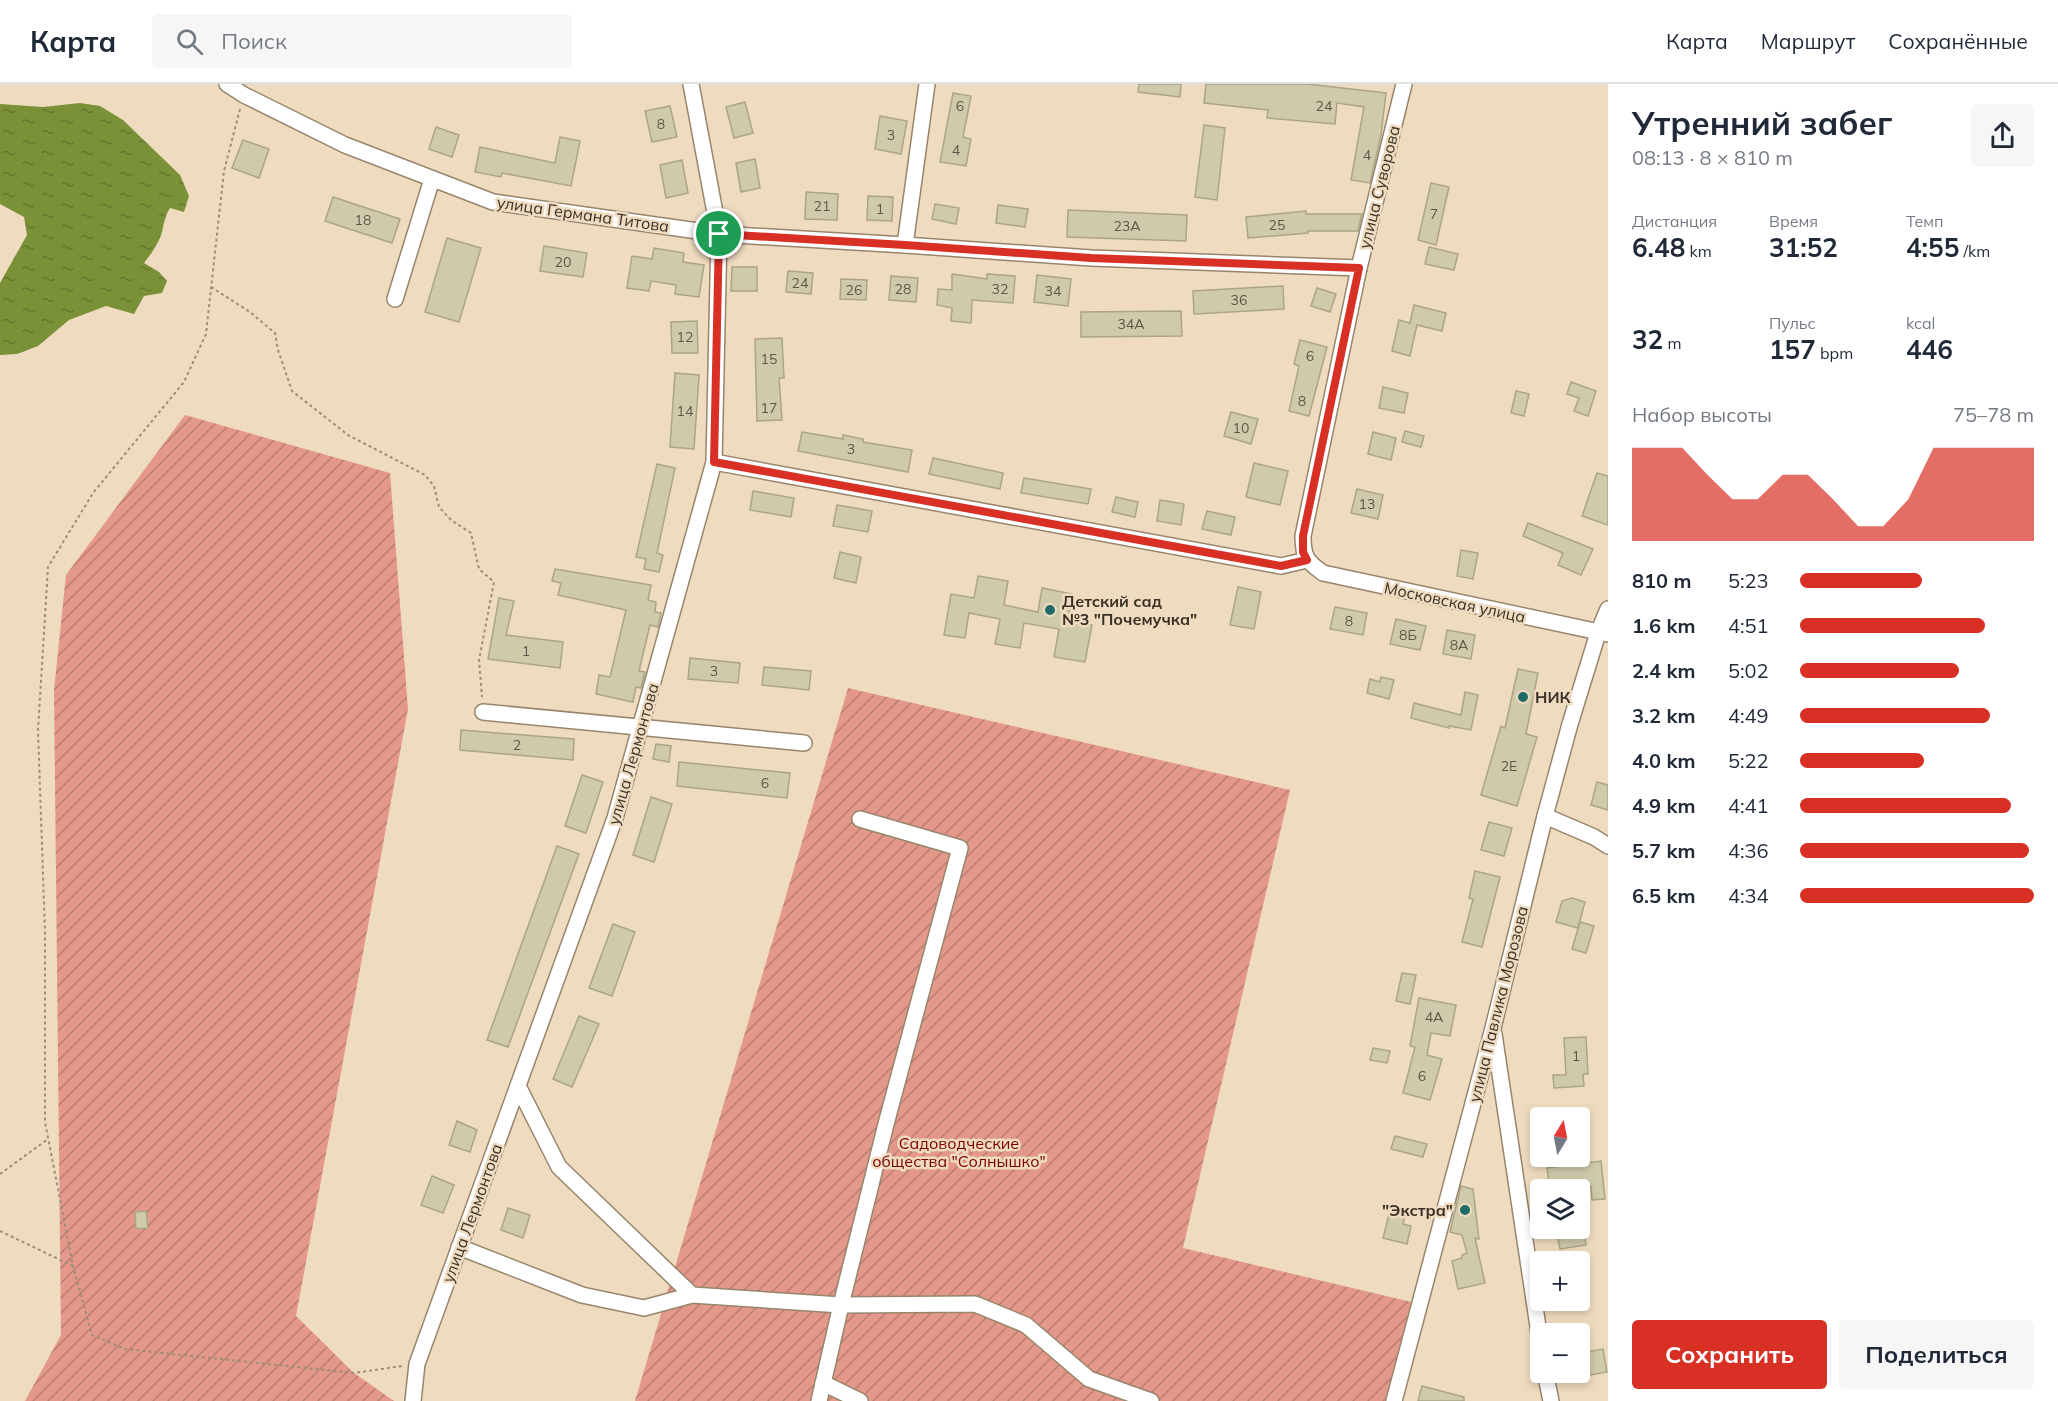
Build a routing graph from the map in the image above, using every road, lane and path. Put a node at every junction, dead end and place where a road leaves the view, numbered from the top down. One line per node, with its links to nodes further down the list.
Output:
1 (227, 84): 5 (street, улица Германа Титова)
2 (691, 84): 7 (street, улица Лермонтова)
3 (927, 84): 8 (street)
4 (1404, 84): 9 (street, улица Суворова)
5 (246, 90): 6 (street, улица Германа Титова); 10 (path)
6 (432, 179): 7 (street, улица Германа Титова); 11 (street)
7 (719, 234): 8 (street, улица Германа Титова); 12 (street, улица Лермонтова)
8 (905, 245): 9 (street, улица Германа Титова)
9 (1359, 268): 13 (street, улица Суворова)
10 (211, 287): 16 (path); 24 (path)
11 (395, 298)
12 (714, 462): 13 (street); 17 (street, улица Лермонтова)
13 (1307, 560): 15 (street, Московская улица)
14 (1608, 609): 15 (street, улица Павлика Морозова)
15 (1603, 634): 19 (street, улица Павлика Морозова)
16 (483, 712): 17 (street)
17 (641, 726): 18 (street); 23 (street, улица Лермонтова)
18 (804, 743)
19 (1545, 816): 21 (street); 22 (street, улица Павлика Морозова)
20 (860, 819): 30 (street)
21 (1608, 846)
22 (1493, 1028): 31 (street); 39 (street, улица Павлика Морозова)
23 (518, 1086): 27 (street, улица Лермонтова); 29 (street)
24 (48, 1139): 25 (path); 28 (path)
25 (0, 1174)
26 (0, 1231): 28 (path)
27 (459, 1247): 29 (street); 32 (street, улица Лермонтова)
28 (73, 1266): 32 (path)
29 (692, 1295): 30 (street)
30 (841, 1305): 33 (street); 38 (street)
31 (1537, 1323)
32 (417, 1364): 35 (street, улица Лермонтова)
33 (823, 1383): 36 (street); 37 (street)
34 (1547, 1383): 40 (street)
35 (413, 1401)
36 (819, 1401)
37 (860, 1401)
38 (1151, 1401)
39 (1394, 1401)
40 (1551, 1401)

